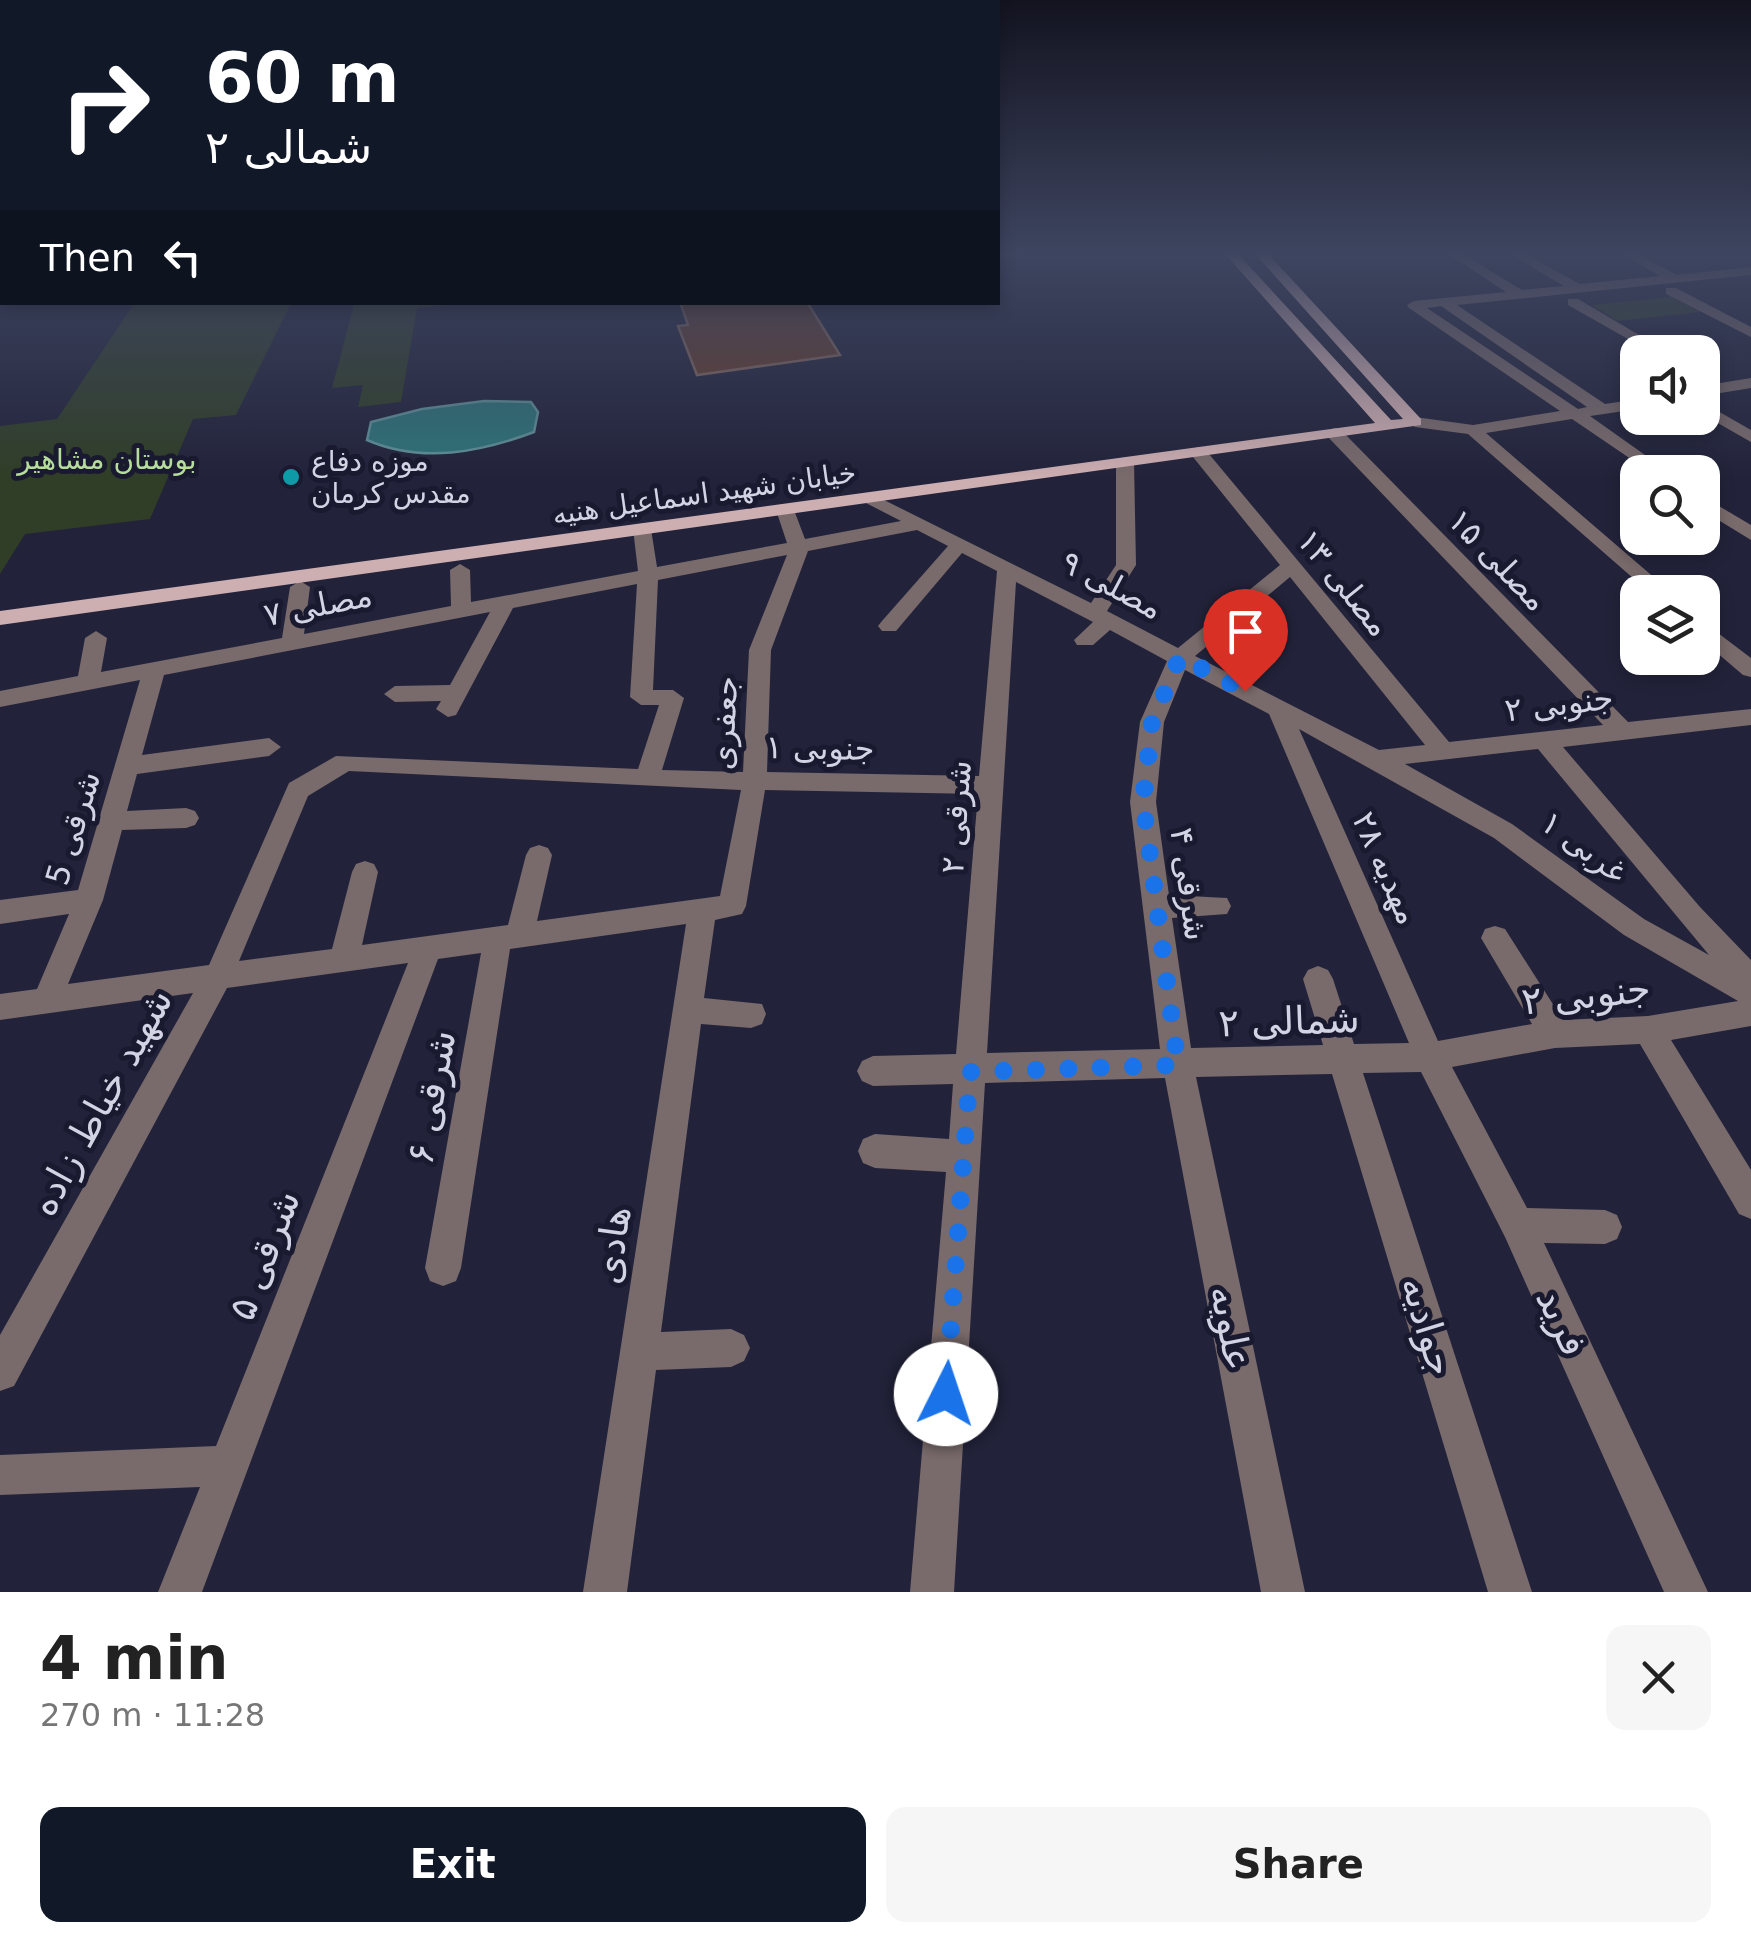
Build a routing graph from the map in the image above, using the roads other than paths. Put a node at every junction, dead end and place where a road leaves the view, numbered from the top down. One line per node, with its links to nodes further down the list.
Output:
1 (1299, 329): 12 (main road)
2 (1330, 329): 11 (main road)
3 (1451, 329): 9 (street)
4 (1484, 329): 8 (street)
5 (1750, 385): 6 (street)
6 (1721, 387)
7 (1620, 407): 8 (street)
8 (1602, 410): 9 (street)
9 (1576, 414): 13 (street); 17 (street)
10 (1720, 419): 15 (street)
11 (1415, 422): 12 (main road, خیابان شهید اسماعیل هنیه); 13 (street)
12 (1387, 426): 14 (main road, خیابان شهید اسماعیل هنیه)
13 (1472, 430): 31 (street)
14 (1334, 434): 16 (main road, خیابان شهید اسماعیل هنیه); 50 (street, مصلی ۱۵)
15 (1751, 437)
16 (1198, 452): 18 (main road, خیابان شهید اسماعیل هنیه); 28 (street, مصلی ۱۳)
17 (1636, 455)
18 (1125, 462): 19 (main road, خیابان شهید اسماعیل هنیه); 35 (street)
19 (870, 498): 20 (main road, خیابان شهید اسماعیل هنیه); 22 (street, مصلی ۹)
20 (785, 510): 23 (main road, خیابان شهید اسماعیل هنیه); 26 (street)
21 (1720, 513): 24 (street)
22 (922, 523): 25 (street, مصلی ۹); 26 (street, مصلی ۷)
23 (642, 530): 30 (street); 36 (main road, خیابان شهید اسماعیل هنیه)
24 (1751, 534)
25 (961, 543): 27 (street, مصلی ۹); 37 (street)
26 (799, 548): 30 (street, مصلی ۷); 59 (street, جعفری)
27 (1007, 566): 35 (street, مصلی ۹); 60 (street, ۲ شرقی)
28 (1291, 566): 42 (street); 54 (street, مصلی ۱۳)
29 (460, 570): 34 (street)
30 (648, 575): 33 (street, مصلی ۷); 58 (street)
31 (1641, 575)
32 (300, 587): 40 (street)
33 (506, 602): 34 (street, مصلی ۷); 46 (street)
34 (460, 611): 40 (street, مصلی ۷)
35 (1102, 616): 39 (street); 42 (street, مصلی ۹)
36 (0, 618)
37 (889, 626)
38 (96, 638): 45 (street)
39 (1085, 640)
40 (292, 643): 43 (street, مصلی ۷)
41 (1720, 643): 44 (street)
42 (1180, 657): 48 (street, مصلی ۹); 67 (street, ۴ شرقی)
43 (154, 670): 45 (street, مصلی ۷); 57 (street, شرقی 5)
44 (1751, 670)
45 (88, 682): 47 (street, مصلی ۷)
46 (395, 694)
47 (0, 699)
48 (1278, 708): 55 (street, مصلی ۹); 84 (street, مهدیه ۲۸)
49 (1740, 719): 50 (street, جنوبی ۲); 52 (street)
50 (1620, 729): 51 (street, جنوبی ۲)
51 (1543, 739): 54 (street, جنوبی ۲); 76 (street)
52 (1751, 741)
53 (269, 747): 57 (street)
54 (1443, 751): 55 (street, جنوبی ۲)
55 (1376, 759): 76 (street, ۱ غربی)
56 (345, 762): 58 (street, ۱ جنوبی); 74 (street, شهید خیاط زاده)
57 (128, 766): 62 (street, شرقی 5)
58 (647, 779): 59 (street, ۱ جنوبی)
59 (755, 779): 60 (street, ۱ جنوبی); 68 (street, جعفری)
60 (990, 785): 88 (street, ۲ شرقی)
61 (186, 818): 62 (street)
62 (112, 820): 65 (street, شرقی 5)
63 (539, 855): 70 (street, ۶ شرقی)
64 (366, 872): 73 (street)
65 (90, 900): 69 (street); 77 (street, شرقی 5)
66 (1216, 906): 67 (street)
67 (1156, 907): 86 (street, ۴ شرقی)
68 (717, 908): 70 (street); 79 (street, هادی)
69 (0, 912)
70 (509, 937): 72 (street); 94 (street, ۶ شرقی)
71 (1496, 938): 83 (street)
72 (428, 948): 73 (street); 98 (street, ۵ شرقی)
73 (344, 960): 74 (street)
74 (218, 977): 77 (street); 97 (street, شهید خیاط زاده)
75 (1318, 979): 85 (street, جوادیه)
76 (1749, 979)
77 (46, 1001): 78 (street)
78 (0, 1007)
79 (688, 1010): 81 (street); 96 (street, هادی)
80 (1751, 1012): 82 (street, ۲ جنوبی)
81 (751, 1014)
82 (1648, 1030): 83 (street, ۲ جنوبی); 91 (street)
83 (1555, 1034): 84 (street, ۲ جنوبی)
84 (1430, 1057): 85 (street, ۲ شمالی); 92 (street, فرید)
85 (1346, 1060): 86 (street, ۲ شمالی); 104 (street, جوادیه)
86 (1178, 1065): 88 (street, ۲ شمالی); 103 (street, علویه)
87 (873, 1072): 88 (street, ۲ شمالی)
88 (970, 1072): 90 (street, ۲ شرقی)
89 (875, 1151): 90 (street)
90 (964, 1156): 102 (street, ۲ شرقی)
91 (1751, 1202)
92 (1517, 1225): 93 (street); 105 (street, فرید)
93 (1604, 1226)
94 (442, 1268)
95 (731, 1348): 96 (street)
96 (640, 1352): 101 (street, هادی)
97 (0, 1372)
98 (228, 1466): 99 (street); 100 (street, ۵ شرقی)
99 (0, 1476)
100 (180, 1592)
101 (606, 1592)
102 (932, 1592)
103 (1283, 1592)
104 (1510, 1592)
105 (1686, 1592)

